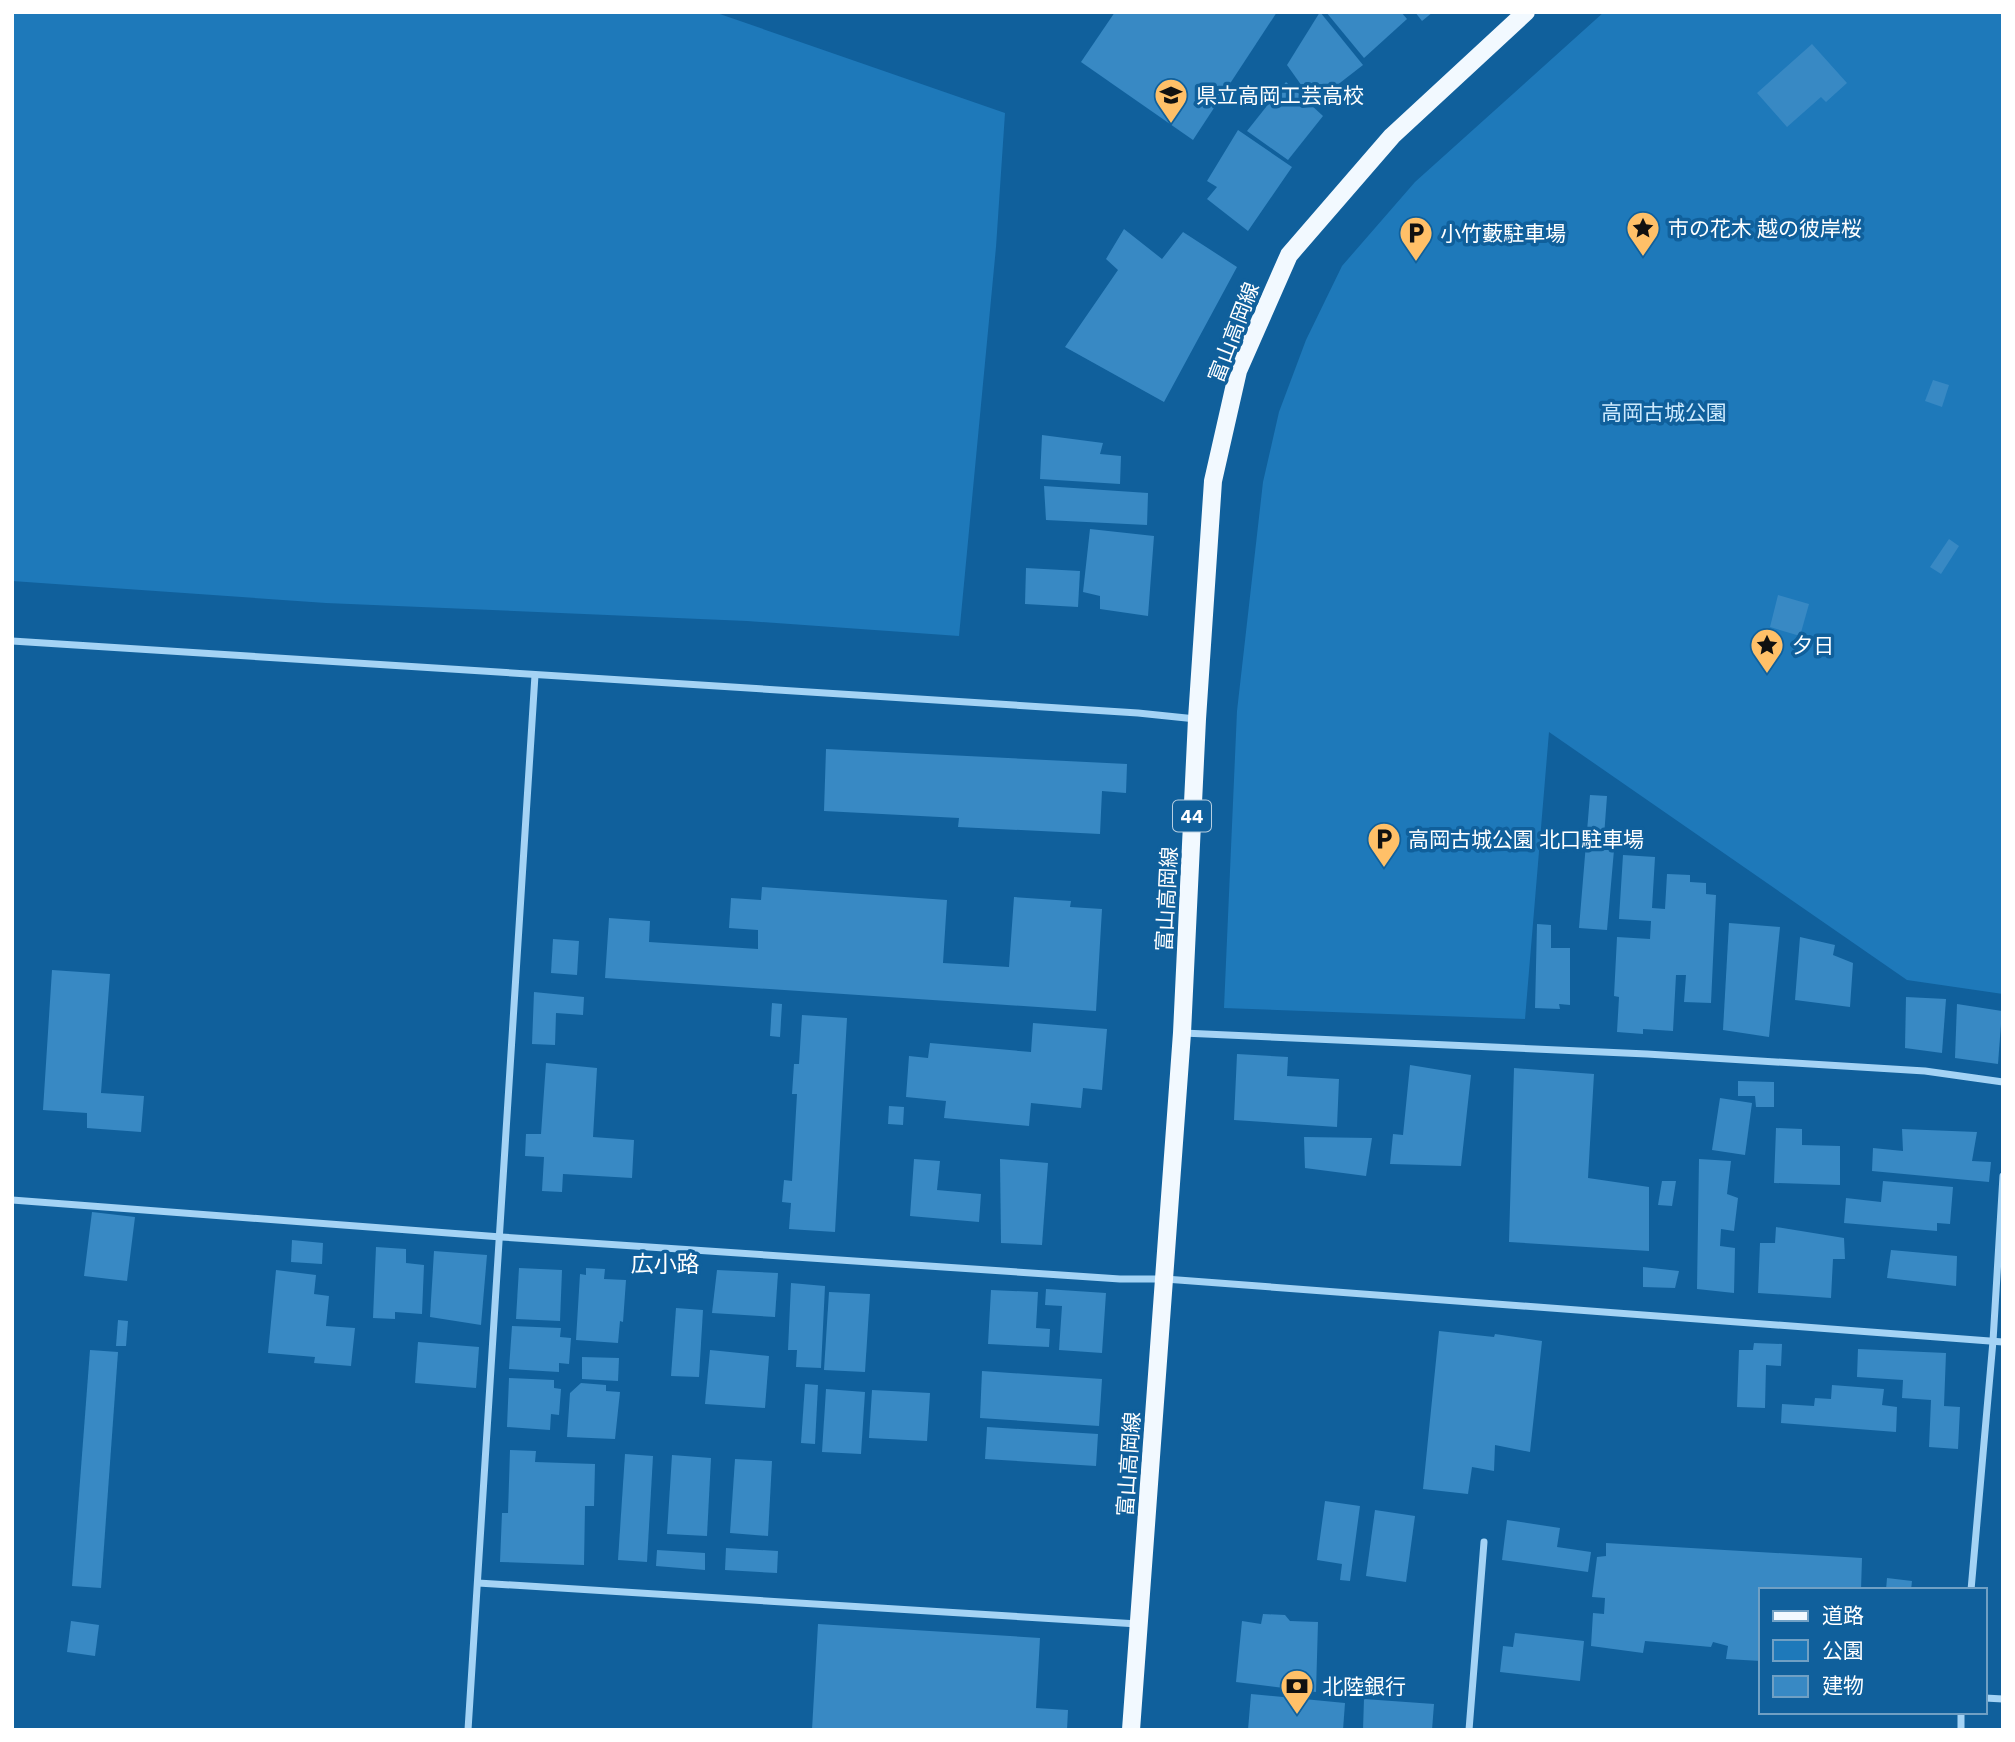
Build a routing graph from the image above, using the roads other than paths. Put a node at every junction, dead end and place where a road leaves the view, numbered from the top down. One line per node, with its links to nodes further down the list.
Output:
1 (1526, 12): 4 (main road, 富山高岡線 / 44)
2 (12, 642): 3 (street)
3 (535, 675): 4 (street); 9 (street)
4 (1197, 719): 5 (main road, 富山高岡線 / 44)
5 (1182, 1033): 6 (street); 10 (main road, 富山高岡線 / 44)
6 (2003, 1082)
7 (2003, 1176): 11 (street)
8 (12, 1200): 9 (street)
9 (500, 1237): 10 (street); 14 (street)
10 (1165, 1279): 11 (street); 16 (main road, 富山高岡線 / 44)
11 (1993, 1341): 12 (street); 15 (street)
12 (2003, 1342)
13 (1483, 1542): 19 (street)
14 (478, 1583): 16 (street); 17 (street)
15 (1971, 1588)
16 (1139, 1624): 18 (main road, 富山高岡線 / 44)
17 (468, 1730)
18 (1131, 1730)
19 (1469, 1730)

